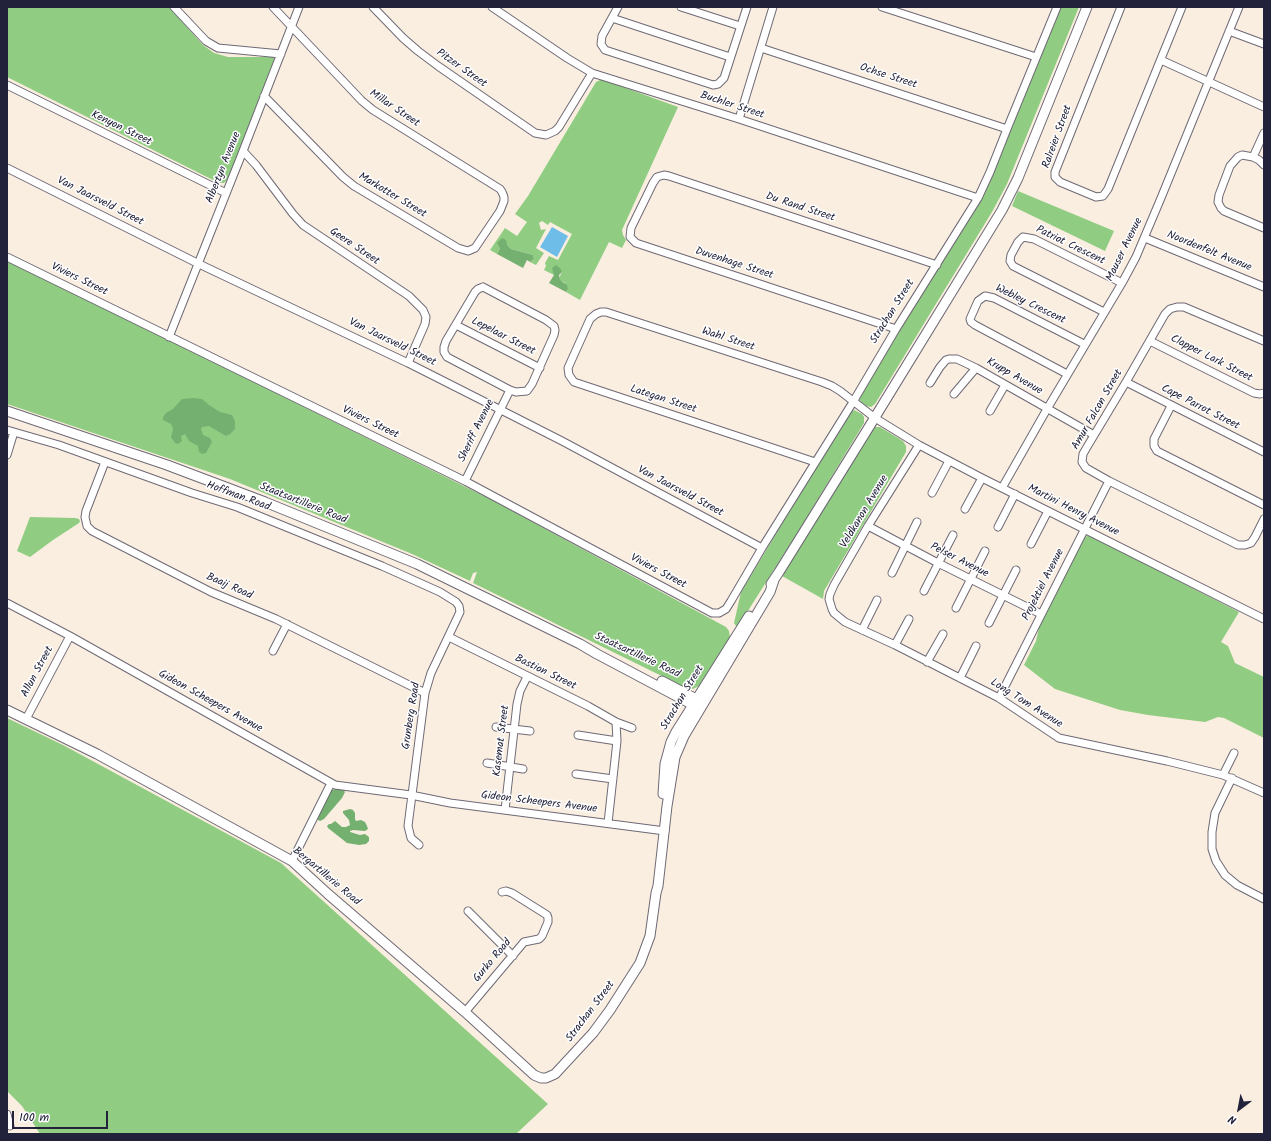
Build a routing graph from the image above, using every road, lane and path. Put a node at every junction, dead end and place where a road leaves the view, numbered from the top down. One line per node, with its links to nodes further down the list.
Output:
1 (174, 7): 22 (street)
2 (273, 7): 18 (street, Millar Street)
3 (299, 7): 18 (street, Albertyn Avenue)
4 (373, 7): 26 (street, Pitzer Street)
5 (492, 7): 26 (street, Buchler Street)
6 (618, 7): 16 (street)
7 (681, 7): 17 (street)
8 (747, 7): 17 (street)
9 (773, 7): 21 (street)
10 (882, 7): 24 (street)
11 (1057, 7): 24 (street, Strachan Street)
12 (1087, 7): 73 (street, Strachan Street)
13 (1121, 7): 25 (street, Ralreier Street)
14 (1182, 7): 25 (street, Ralreier Street)
15 (1239, 7): 19 (street, Mauser Avenue)
16 (612, 18): 23 (street); 23 (street)
17 (740, 26): 23 (street)
18 (291, 27): 22 (street, Albertyn Avenue); 39 (street, Millar Street)
19 (1229, 31): 20 (street); 27 (street, Mauser Avenue)
20 (1264, 44)
21 (761, 48): 31 (street); 32 (street, Ochse Street)
22 (281, 54): 29 (street, Albertyn Avenue)
23 (730, 57)
24 (1036, 57): 32 (street, Strachan Street)
25 (1161, 60): 27 (street)
26 (592, 73): 31 (street, Buchler Street)
27 (1208, 82): 30 (street); 43 (street, Mauser Avenue)
28 (7, 85): 40 (street, Kenyon Street)
29 (264, 96): 34 (street, Albertyn Avenue); 39 (street, Markotter Street)
30 (1264, 107)
31 (739, 119): 41 (street, Buchler Street)
32 (1007, 129): 41 (street, Strachan Street)
33 (1264, 133): 35 (street)
34 (243, 151): 40 (street, Albertyn Avenue); 57 (street, Geere Street)
35 (1254, 157): 36 (street); 42 (street)
36 (1264, 165)
37 (7, 168): 45 (street, Van Jaarsveld Street)
38 (657, 177): 46 (street, Du Rand Street); 52 (street, Duvenhage Street)
39 (502, 192)
40 (226, 193): 45 (street, Albertyn Avenue)
41 (978, 198): 46 (street, Strachan Street)
42 (1264, 228)
43 (1145, 238): 47 (street, Mauser Avenue); 48 (street, Noordenfelt Avenue)
44 (7, 257): 53 (street, Viviers Street)
45 (199, 264): 53 (street, Albertyn Avenue); 57 (street, Van Jaarsveld Street)
46 (937, 265): 52 (street, Strachan Street)
47 (1122, 283): 49 (street, Mauser Avenue); 49 (street, Patriot Crescent)
48 (1264, 287)
49 (1104, 312): 56 (street, Mauser Avenue)
50 (593, 316): 67 (street, Wahl Street); 81 (street, Lategan Street)
51 (456, 325): 58 (street, Lepelaar Street); 58 (street); 64 (street)
52 (896, 329): 67 (street, Strachan Street)
53 (169, 337): 83 (street, Viviers Street)
54 (1264, 340): 55 (street, Amur Falcon Street)
55 (1150, 341): 61 (street, Amur Falcon Street); 65 (street, Clapper Lark Street)
56 (1084, 344): 60 (street, Mauser Avenue); 60 (street, Webley Crescent)
57 (408, 363): 69 (street, Van Jaarsveld Street)
58 (540, 368): 64 (street)
59 (976, 368): 62 (street, Krupp Avenue); 63 (street, Krupp Avenue); 66 (street)
60 (1067, 374): 70 (street, Mauser Avenue)
61 (1126, 382): 68 (street, Cape Parrot Street); 75 (street, Amur Falcon Street)
62 (930, 383)
63 (1005, 385): 70 (street, Krupp Avenue); 72 (street)
64 (510, 390): 69 (street, Sheriff Avenue)
65 (1264, 393)
66 (954, 394)
67 (853, 402): 73 (street, Wahl Street); 81 (street, Strachan Street)
68 (1171, 406): 77 (street, Cape Parrot Street); 88 (street)
69 (499, 409): 83 (street, Sheriff Avenue); 99 (street, Van Jaarsveld Street)
70 (1047, 409): 75 (street, Krupp Avenue); 85 (street, Mauser Avenue)
71 (7, 411): 130 (street, Staatsartillerie Road)
72 (990, 411)
73 (875, 418): 76 (street, Martini Henry Avenue); 130 (street, Strachan Street)
74 (11, 431): 78 (street); 80 (street, Hoffman Road)
75 (1094, 435): 84 (street, Amur Falcon Street)
76 (918, 444): 79 (street, Martini Henry Avenue); 93 (street, Veldkanon Avenue)
77 (1264, 452)
78 (7, 454)
79 (949, 461): 82 (street, Martini Henry Avenue); 86 (street)
80 (105, 462): 109 (street, Hoffman Road); 117 (street, Baaij Road)
81 (815, 462): 99 (street, Strachan Street)
82 (982, 478): 85 (street, Martini Henry Avenue); 89 (street)
83 (465, 481): 112 (street, Viviers Street)
84 (1109, 482): 91 (street, Amur Falcon Street); 95 (street, Projektiel Avenue)
85 (1002, 488): 87 (street, Martini Henry Avenue)
86 (932, 493)
87 (1015, 494): 90 (street, Martini Henry Avenue); 94 (street)
88 (1264, 504)
89 (965, 509)
90 (1048, 511): 95 (street, Martini Henry Avenue); 97 (street)
91 (1264, 519)
92 (918, 522): 98 (street)
93 (868, 526): 98 (street, Pelser Avenue); 105 (street, Veldkanon Avenue)
94 (998, 527)
95 (1085, 530): 113 (street, Projektiel Avenue); 115 (street, Martini Henry Avenue)
96 (953, 534): 101 (street)
97 (1031, 544)
98 (906, 547): 101 (street, Pelser Avenue); 103 (street)
99 (762, 548): 112 (street, Strachan Street)
100 (985, 552): 104 (street)
101 (938, 564): 104 (street, Pelser Avenue); 106 (street)
102 (1016, 570): 107 (street)
103 (892, 573)
104 (970, 580): 107 (street, Pelser Avenue); 111 (street)
105 (831, 591): 118 (street, Long Tom Avenue)
106 (924, 591)
107 (1003, 596): 113 (street, Pelser Avenue); 116 (street)
108 (877, 600): 118 (street)
109 (455, 601): 121 (street, Grunberg Road)
110 (7, 603): 120 (street, Gideon Scheepers Avenue)
111 (956, 608)
112 (719, 613)
113 (1041, 614): 129 (street, Projektiel Avenue)
114 (908, 619): 122 (street)
115 (1264, 619)
116 (989, 623)
117 (287, 624): 124 (street); 128 (street, Baaij Road)
118 (862, 630): 122 (street, Long Tom Avenue)
119 (943, 634): 125 (street)
120 (70, 636): 132 (street, Allun Street); 148 (street, Gideon Scheepers Avenue)
121 (449, 637): 126 (street, Bastion Street); 128 (street, Grunberg Road)
122 (895, 645): 125 (street, Long Tom Avenue)
123 (976, 646): 127 (street)
124 (273, 651)
125 (927, 662): 127 (street, Long Tom Avenue)
126 (527, 677): 133 (street, Bastion Street); 136 (street, Kasemat Street)
127 (960, 678): 129 (street, Long Tom Avenue)
128 (425, 693): 150 (street, Grunberg Road)
129 (999, 698): 145 (street, Long Tom Avenue)
130 (698, 703): 153 (street, Strachan Street)
131 (7, 710): 132 (street, Bergartillerie Road)
132 (26, 719): 155 (street, Bergartillerie Road)
133 (616, 722): 135 (street, Bastion Street); 139 (street)
134 (496, 727): 136 (street)
135 (632, 728)
136 (514, 729): 137 (street); 142 (street, Kasemat Street)
137 (530, 731)
138 (578, 735): 139 (street)
139 (616, 741): 147 (street)
140 (1234, 753): 145 (street)
141 (487, 763): 142 (street)
142 (510, 767): 143 (street); 151 (street, Kasemat Street)
143 (523, 769)
144 (576, 774): 147 (street)
145 (1223, 774): 146 (street, Long Tom Avenue)
146 (1232, 778): 149 (street, Long Tom Avenue); 157 (street)
147 (613, 779): 152 (street)
148 (331, 783): 150 (street, Gideon Scheepers Avenue); 155 (street)
149 (1264, 793)
150 (411, 795): 151 (street, Gideon Scheepers Avenue); 154 (street)
151 (505, 810): 152 (street, Gideon Scheepers Avenue)
152 (608, 823): 153 (street, Gideon Scheepers Avenue)
153 (662, 830): 161 (street, Strachan Street)
154 (418, 845)
155 (292, 860): 160 (street, Bergartillerie Road)
156 (502, 892): 159 (street, Gurko Road)
157 (1264, 899)
158 (468, 911): 159 (street)
159 (513, 956): 160 (street, Gurko Road)
160 (465, 1012): 161 (street, Bergartillerie Road)
161 (534, 1075)
162 (7, 1114): 163 (street)
163 (10, 1126)

